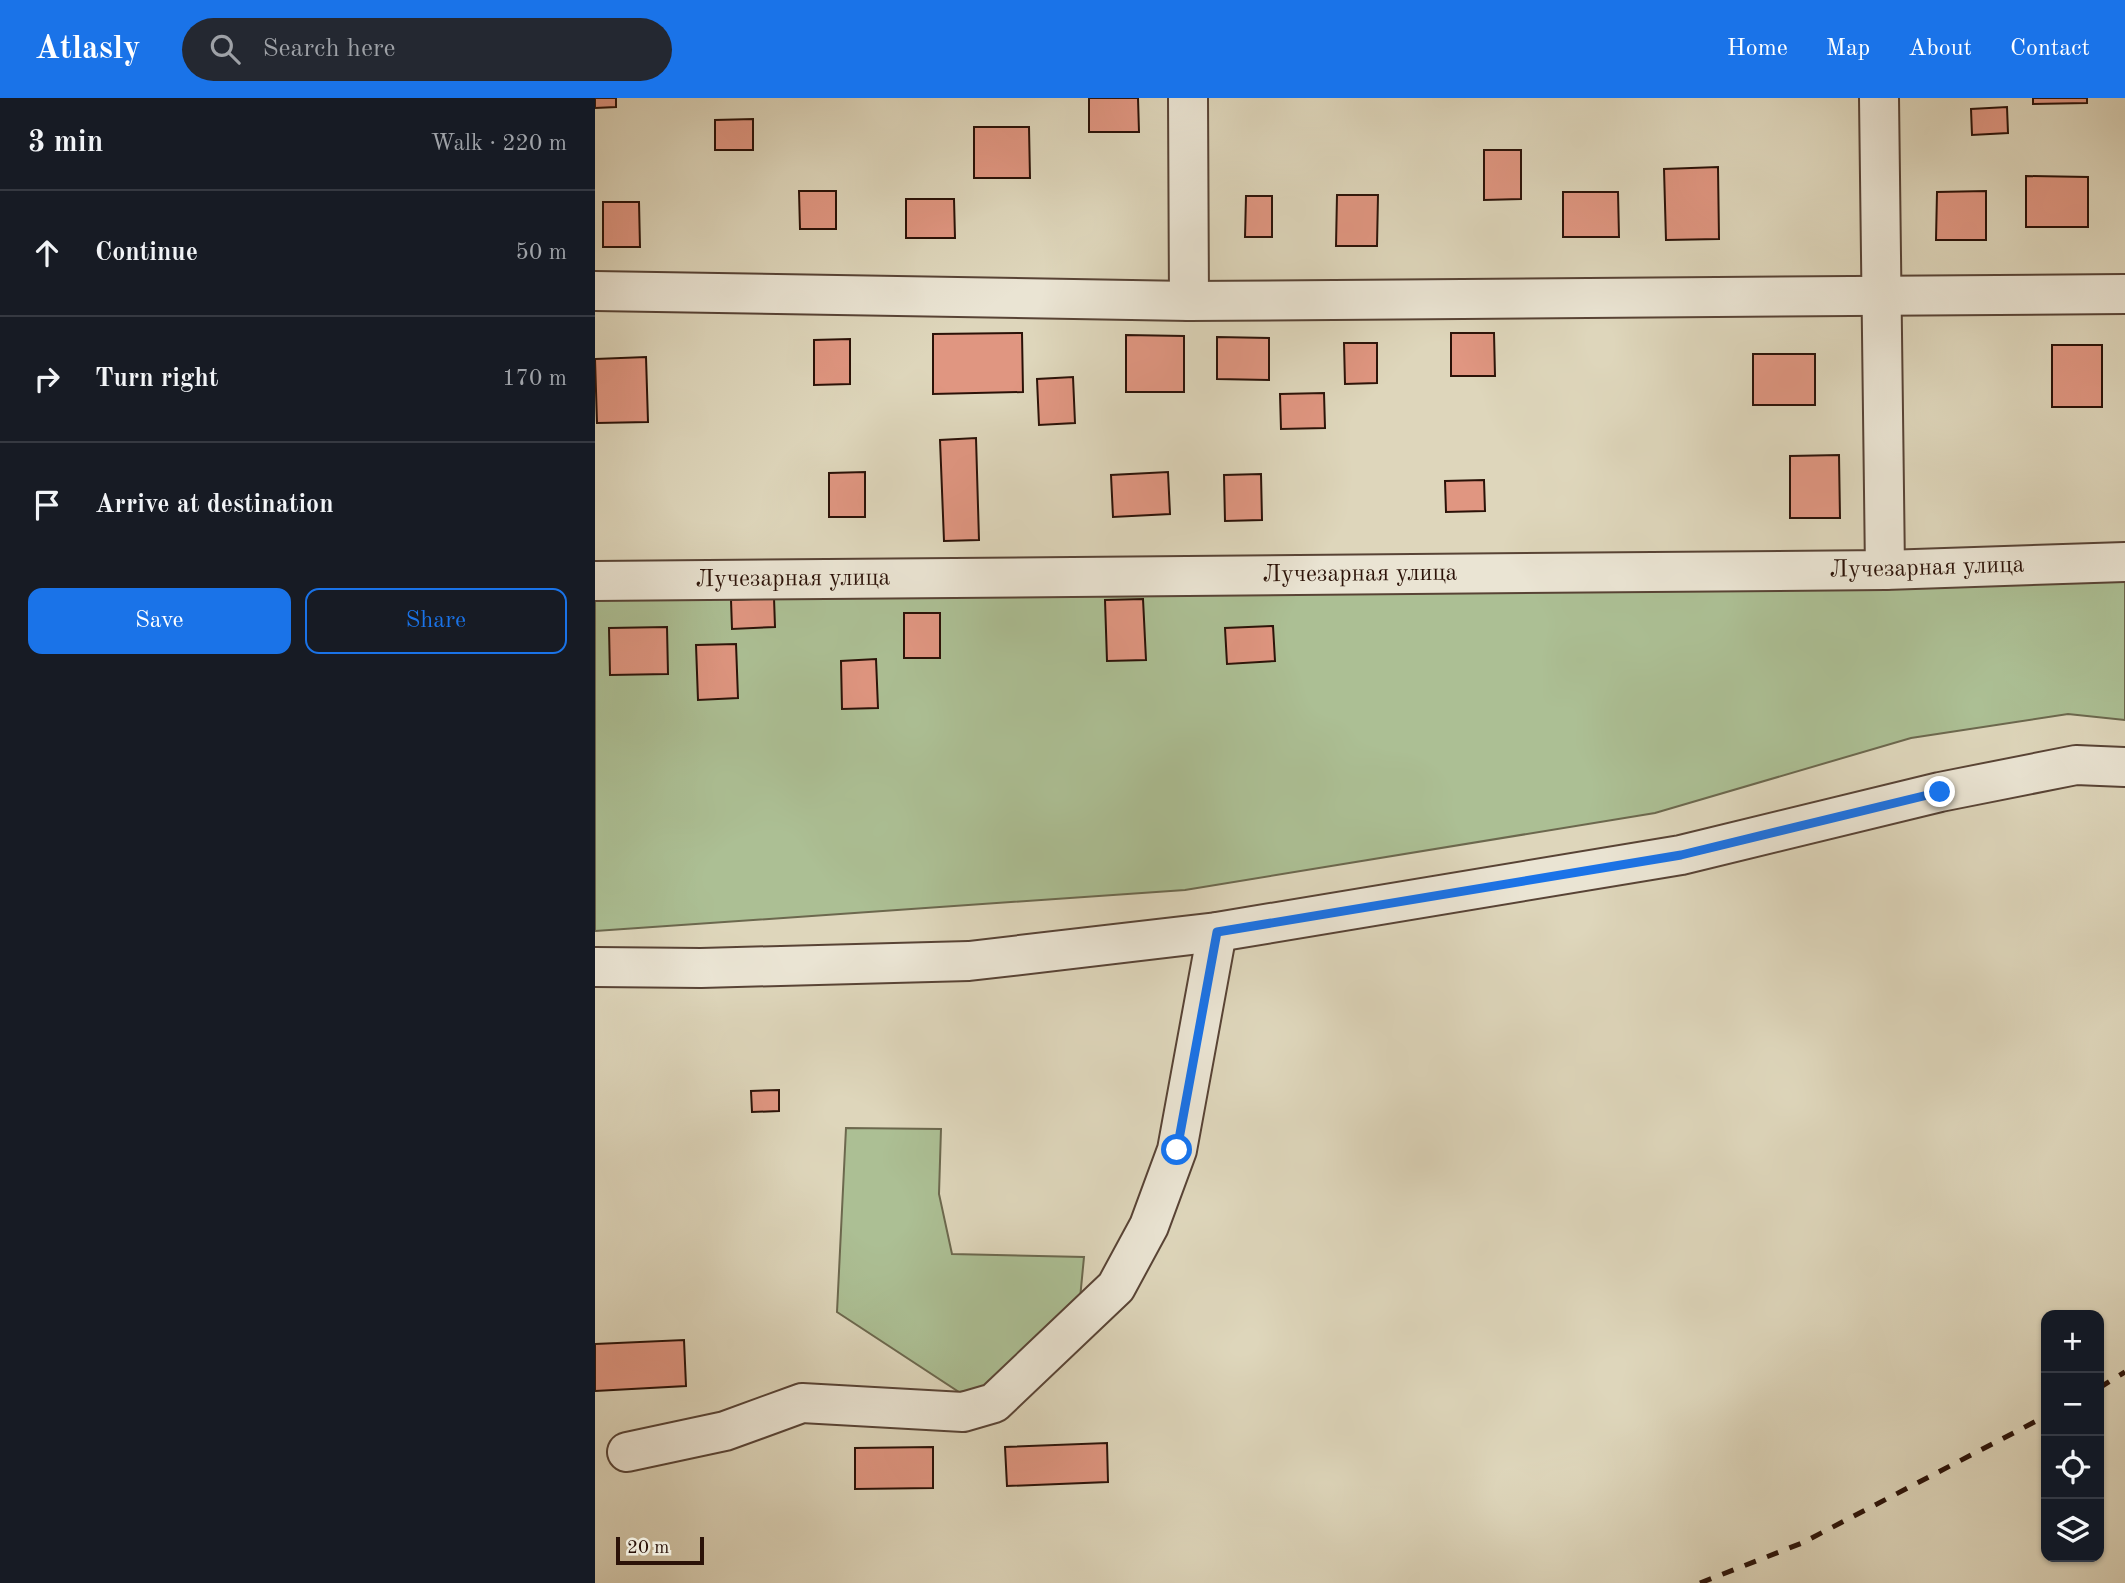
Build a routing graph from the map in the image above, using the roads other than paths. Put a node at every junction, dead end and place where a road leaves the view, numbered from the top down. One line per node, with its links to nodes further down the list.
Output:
1 (1188, 98): 6 (street)
2 (1879, 98): 5 (street)
3 (595, 290): 6 (street)
4 (2125, 294): 5 (street)
5 (1882, 296): 6 (street); 8 (street)
6 (1189, 301)
7 (2125, 562): 8 (street, Лучезарная улица)
8 (1885, 570): 9 (street, Лучезарная улица)
9 (595, 581)
10 (2125, 767): 11 (street)
11 (1217, 932): 12 (street); 13 (street)
12 (595, 967)
13 (627, 1452)

